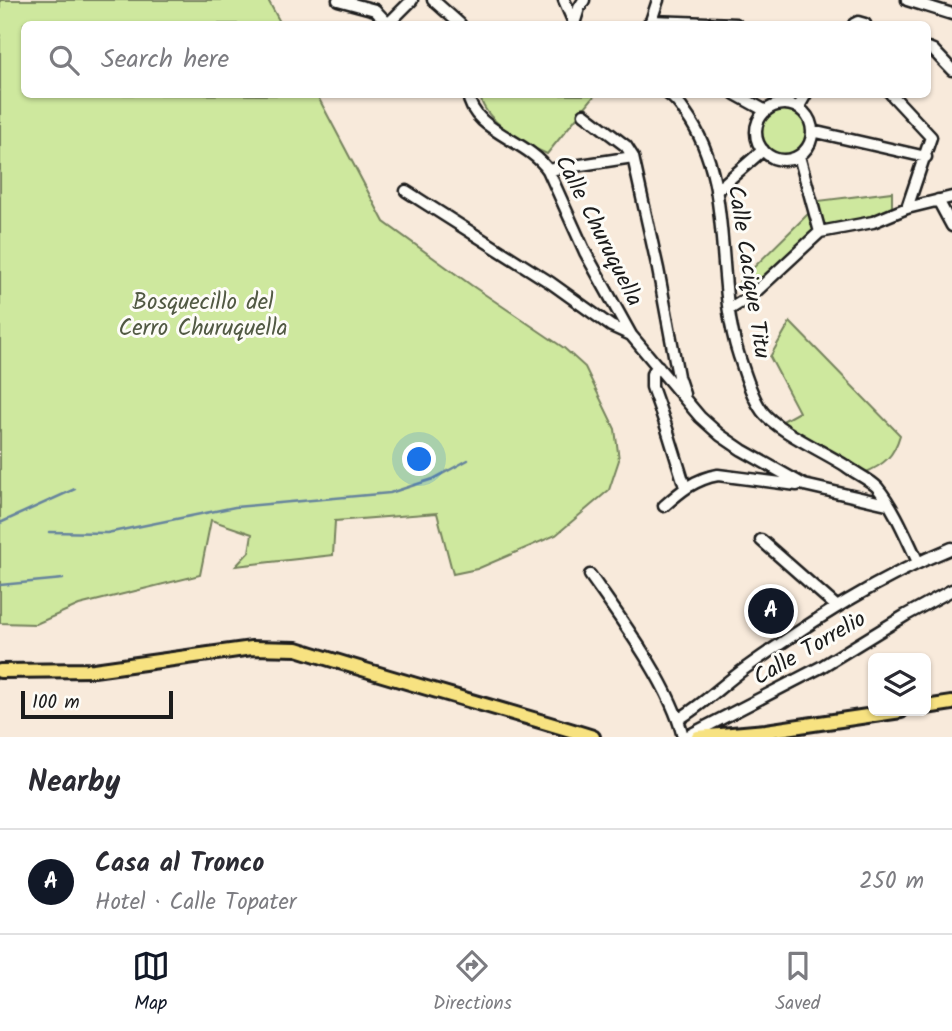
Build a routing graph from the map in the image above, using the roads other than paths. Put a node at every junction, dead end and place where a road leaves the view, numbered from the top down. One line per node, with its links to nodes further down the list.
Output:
1 (338, 0): 9 (street)
2 (412, 0): 10 (street)
3 (433, 0): 11 (street)
4 (564, 0): 12 (street)
5 (584, 0): 13 (street)
6 (657, 0): 14 (street)
7 (907, 0): 8 (street)
8 (952, 14)
9 (385, 21)
10 (391, 21)
11 (457, 21)
12 (573, 21)
13 (575, 21)
14 (651, 21)
15 (931, 49): 16 (street)
16 (952, 71)
17 (468, 98): 30 (street, Calle Churuquella)
18 (675, 98): 32 (street, Calle Cacique Titu)
19 (742, 98): 23 (street)
20 (804, 98): 22 (street)
21 (895, 98): 29 (street)
22 (798, 108): 23 (street); 25 (street)
23 (766, 111): 26 (street)
24 (584, 114): 28 (street)
25 (812, 131): 27 (street); 29 (street)
26 (762, 150): 27 (street); 32 (street)
27 (799, 156): 37 (street)
28 (633, 157): 30 (street); 41 (street)
29 (926, 157): 35 (street)
30 (548, 170): 39 (street, Calle Churuquella)
31 (406, 191): 39 (street)
32 (716, 191): 38 (street, Calle Cacique Titu)
33 (952, 197): 34 (street)
34 (938, 200): 35 (street); 36 (street)
35 (907, 208): 37 (street)
36 (952, 226)
37 (820, 232): 38 (street)
38 (730, 309): 44 (street, Calle Cacique Titu)
39 (631, 335): 40 (street, Calle Churuquella)
40 (657, 366): 41 (street, Calle Churuquella); 43 (street)
41 (685, 398): 42 (street, Calle Churuquella)
42 (804, 485): 43 (street); 44 (street)
43 (685, 487): 45 (street)
44 (887, 504): 48 (street, Calle Cacique Titu)
45 (664, 506)
46 (761, 540): 51 (street)
47 (952, 548): 48 (street)
48 (918, 562): 51 (street)
49 (590, 575): 56 (street, Calle Torrelio)
50 (952, 590): 58 (street, Calle Torrelio)
51 (836, 606): 56 (street)
52 (0, 671): 57 (main road)
53 (952, 703): 54 (main road)
54 (931, 706)
55 (868, 716): 59 (main road)
56 (679, 719): 58 (street, Calle Torrelio)
57 (593, 737)
58 (684, 737)
59 (698, 737)

